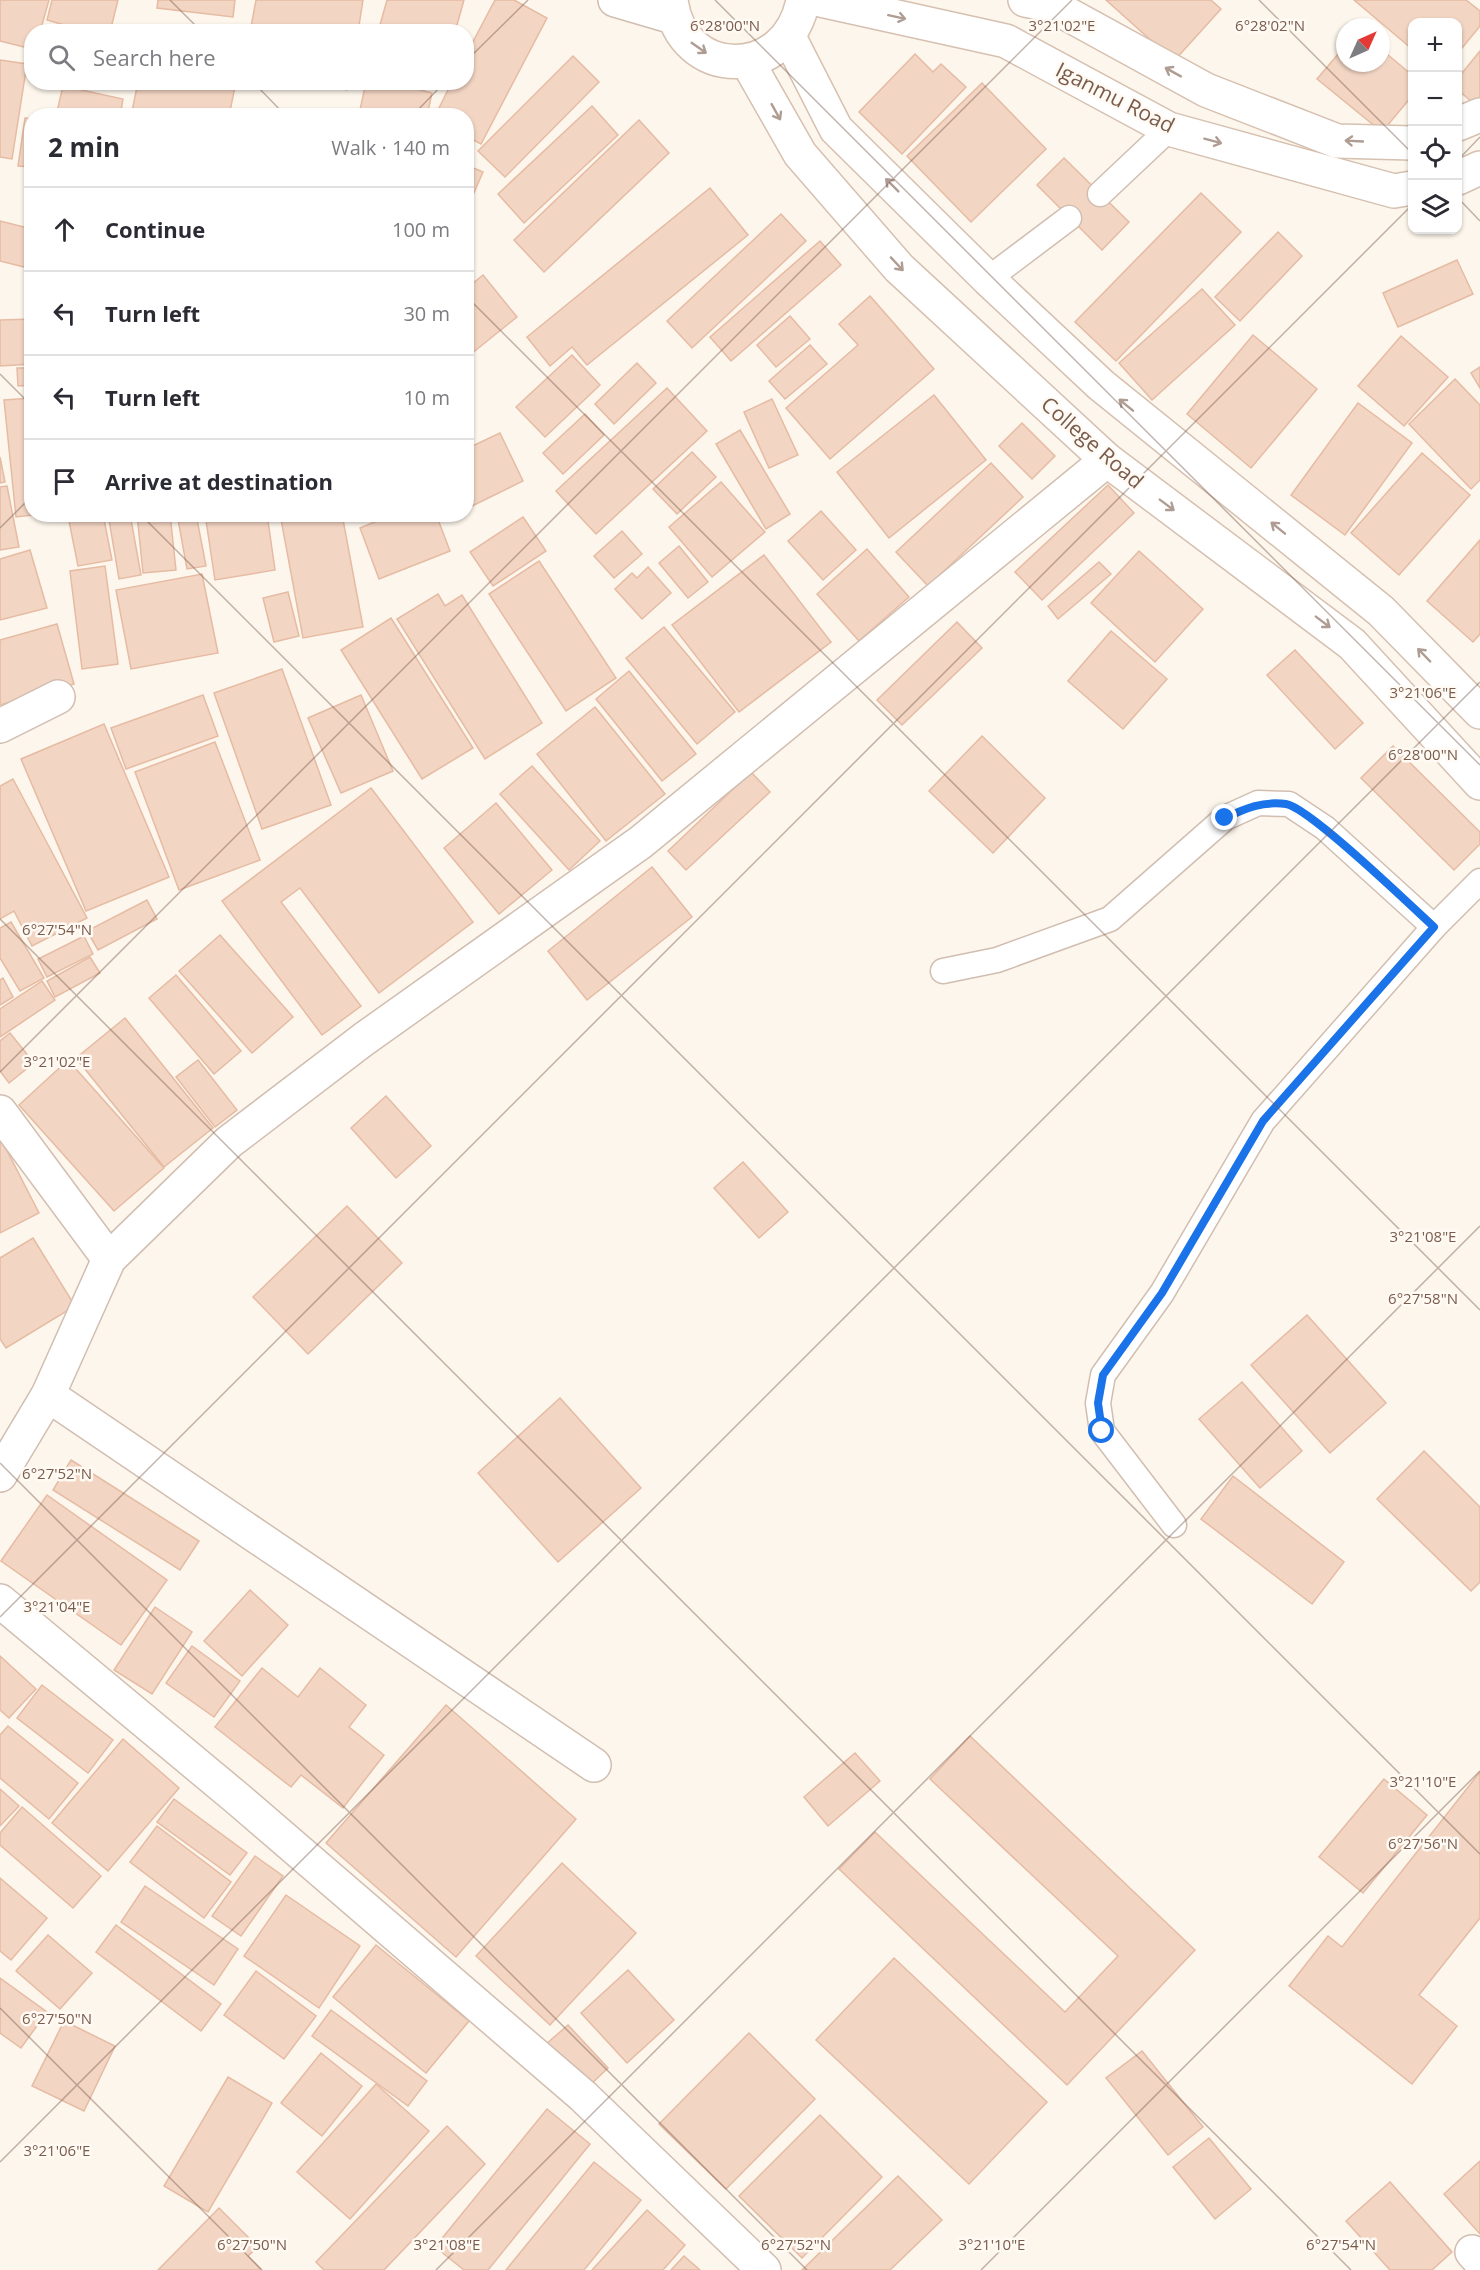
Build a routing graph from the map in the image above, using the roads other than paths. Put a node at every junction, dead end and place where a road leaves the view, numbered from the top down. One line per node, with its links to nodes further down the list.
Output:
1 (615, 0): 5 (street)
2 (803, 0): 6 (street)
3 (820, 0): 10 (street, Iganmu Road, one-way to 10)
4 (1043, 2): 11 (street, one-way to 4)
5 (672, 9): 7 (street, one-way to 7)
6 (789, 37): 7 (street); 17 (street, one-way to 6)
7 (747, 61): 18 (street, College Road, one-way to 18)
8 (1480, 115): 9 (street)
9 (1462, 122)
10 (1169, 129): 14 (street, Iganmu Road, one-way to 14); 15 (lane)
11 (1408, 144)
12 (1480, 168): 13 (street)
13 (1462, 176)
14 (1408, 189)
15 (1100, 194)
16 (1069, 218): 17 (lane)
17 (988, 279): 20 (street, one-way to 17)
18 (1107, 460): 22 (street, College Road, one-way to 22); 27 (street)
19 (58, 697): 21 (street)
20 (1480, 712)
21 (0, 726)
22 (1480, 783)
23 (1480, 880): 24 (lane)
24 (1434, 927): 25 (lane); 30 (lane)
25 (943, 971)
26 (0, 1112): 27 (street)
27 (109, 1259): 28 (street)
28 (48, 1395): 29 (street); 32 (street)
29 (0, 1475)
30 (1174, 1525)
31 (0, 1601): 33 (street)
32 (594, 1765)
33 (764, 2270)

